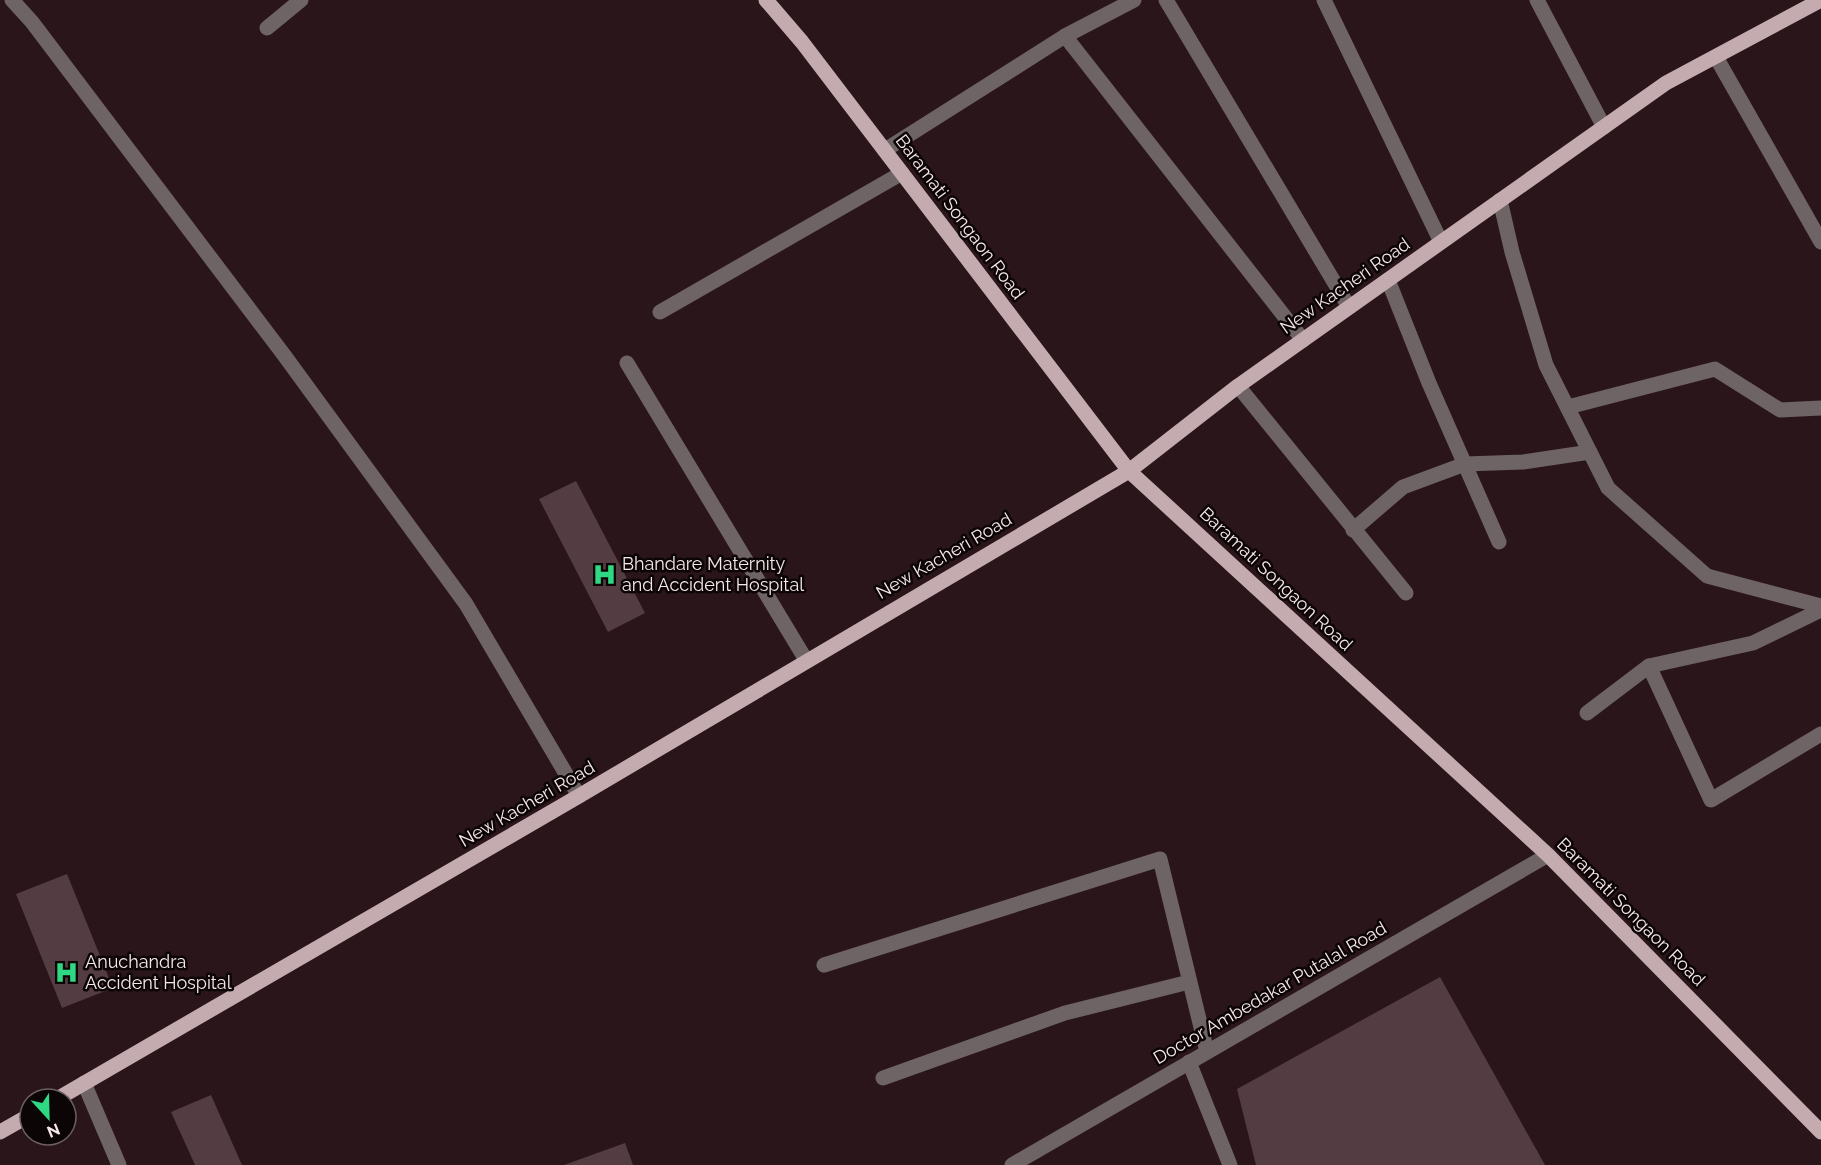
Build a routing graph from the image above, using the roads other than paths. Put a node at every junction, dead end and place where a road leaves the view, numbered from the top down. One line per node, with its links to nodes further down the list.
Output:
1 (12, 0): 38 (street)
2 (301, 0): 9 (street)
3 (766, 0): 13 (main road, Baramati Songaon Road)
4 (1134, 0): 10 (street)
5 (1166, 0): 19 (street)
6 (1324, 0): 16 (street)
7 (1537, 0): 12 (street)
8 (1821, 0): 11 (main road, New Kacheri Road)
9 (267, 28)
10 (1065, 36): 13 (street); 21 (street)
11 (1716, 57): 12 (main road, New Kacheri Road); 17 (street)
12 (1604, 127): 15 (main road, New Kacheri Road)
13 (885, 150): 14 (main road, Baramati Songaon Road)
14 (902, 174): 20 (street); 28 (main road, Baramati Songaon Road)
15 (1500, 200): 16 (main road, New Kacheri Road); 24 (street)
16 (1441, 242): 18 (main road, New Kacheri Road)
17 (1821, 242)
18 (1388, 280): 19 (main road, New Kacheri Road); 27 (street)
19 (1349, 307): 21 (main road, New Kacheri Road)
20 (660, 312)
21 (1303, 340): 23 (main road, New Kacheri Road)
22 (627, 363): 34 (street)
23 (1238, 386): 28 (main road, New Kacheri Road); 29 (street)
24 (1568, 407): 25 (street); 26 (street)
25 (1821, 408)
26 (1590, 452): 27 (street); 32 (street)
27 (1465, 464): 29 (street); 30 (street)
28 (1129, 471): 34 (main road, New Kacheri Road); 39 (main road, Baramati Songaon Road)
29 (1353, 530): 31 (street)
30 (1499, 542)
31 (1406, 593)
32 (1821, 606)
33 (1821, 610): 35 (street)
34 (806, 660): 38 (main road, New Kacheri Road)
35 (1649, 666): 36 (street); 37 (street)
36 (1587, 713)
37 (1821, 734)
38 (579, 796): 45 (main road, New Kacheri Road)
39 (1548, 855): 42 (street, Doctor Ambedakar Putalal Road); 49 (main road, Baramati Songaon Road)
40 (824, 965): 41 (street)
41 (1190, 982): 42 (street); 44 (street)
42 (1207, 1052): 43 (street, Doctor Ambedakar Putalal Road)
43 (1189, 1062): 51 (street, Doctor Ambedakar Putalal Road); 52 (street)
44 (884, 1078)
45 (84, 1083): 46 (main road, New Kacheri Road); 50 (street)
46 (77, 1087)
47 (18, 1121): 48 (main road)
48 (0, 1132)
49 (1821, 1132)
50 (119, 1165)
51 (1012, 1165)
52 (1230, 1165)

